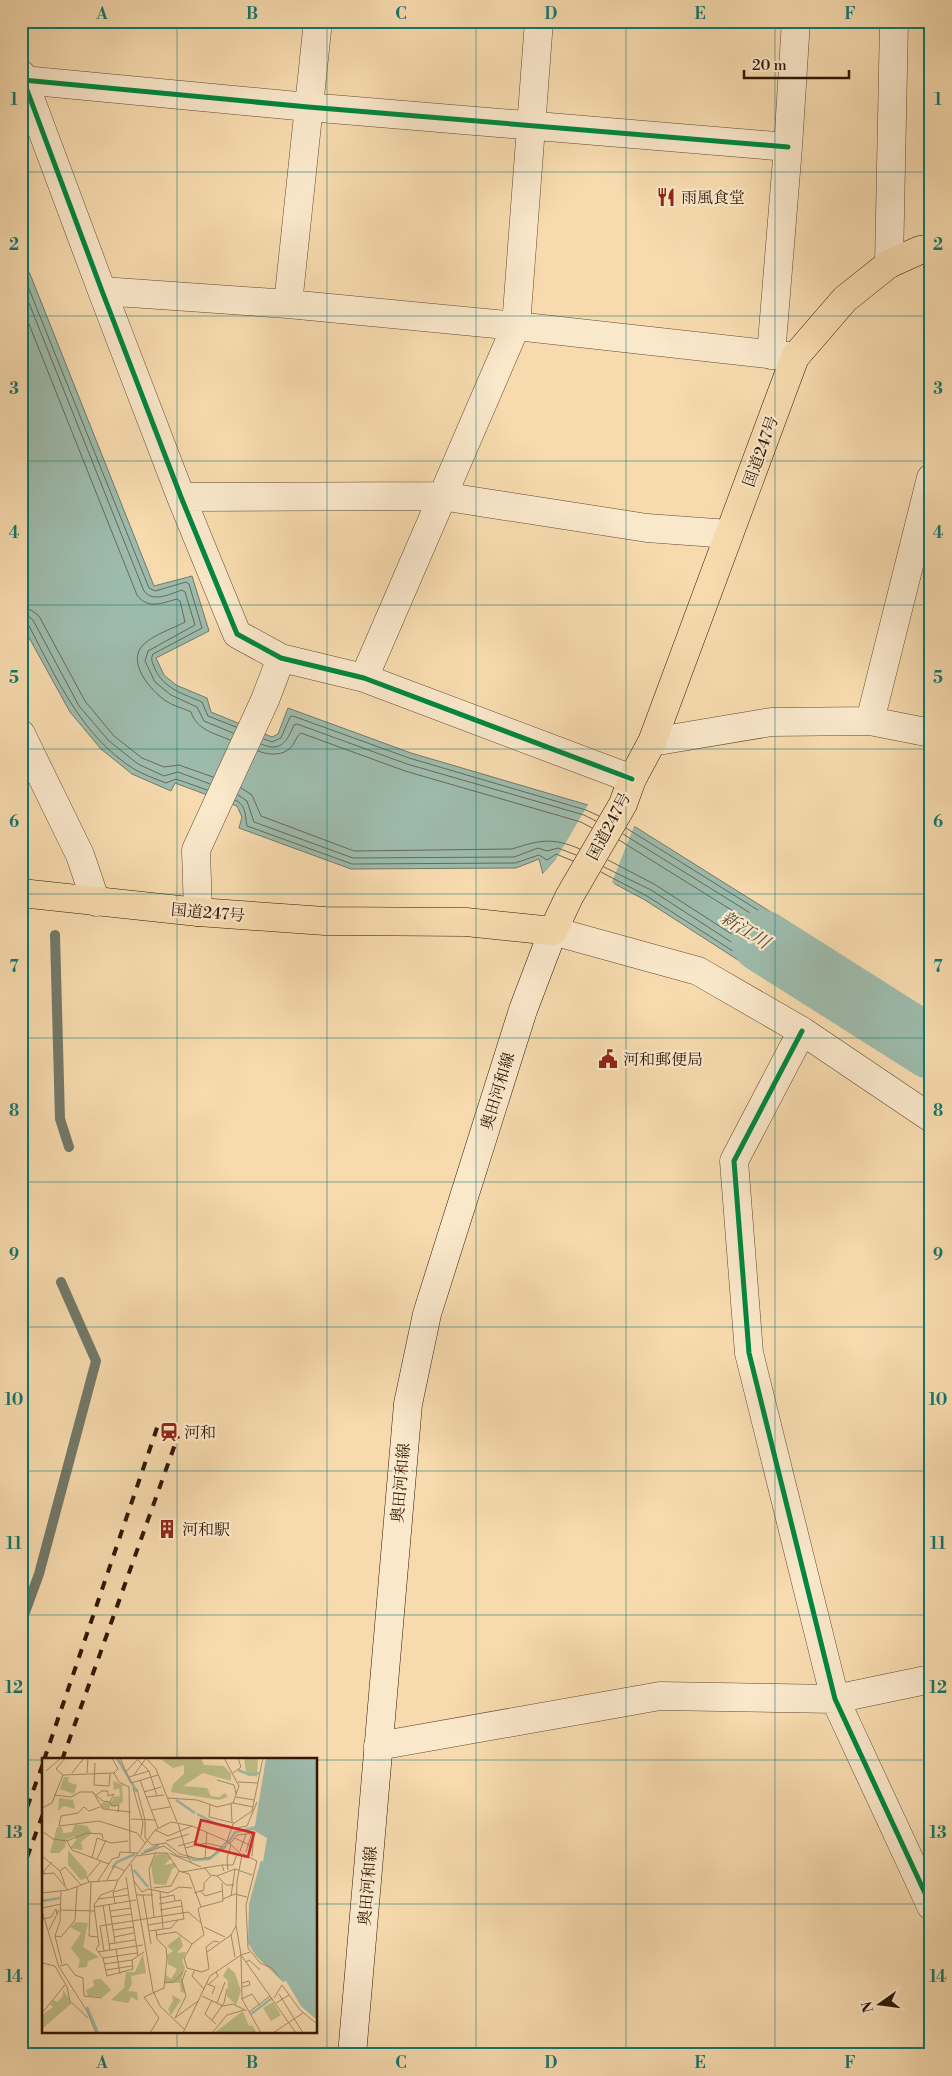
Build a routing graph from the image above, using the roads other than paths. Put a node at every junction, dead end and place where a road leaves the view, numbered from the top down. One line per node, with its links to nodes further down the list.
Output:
1 (318, 21): 6 (street)
2 (539, 21): 7 (street)
3 (796, 21): 8 (street)
4 (894, 21): 10 (street)
5 (22, 77): 6 (street); 11 (street)
6 (308, 107): 7 (street); 12 (street)
7 (531, 126): 8 (street); 13 (street)
8 (788, 147): 14 (street)
9 (931, 248): 10 (highway, 国道247号)
10 (889, 264): 14 (highway, 国道247号)
11 (102, 291): 12 (street); 17 (street)
12 (288, 304): 13 (street)
13 (516, 326): 14 (street); 16 (street)
14 (783, 356): 18 (highway, 国道247号)
15 (931, 478): 21 (street)
16 (441, 496): 17 (street); 18 (street); 20 (street)
17 (181, 497): 19 (street)
18 (729, 534): 24 (highway, 国道247号)
19 (281, 658): 20 (street); 28 (street)
20 (364, 678): 25 (street)
21 (870, 721): 22 (street); 24 (street)
22 (931, 733)
23 (21, 734): 27 (street)
24 (652, 742): 25 (highway, 国道247号)
25 (627, 792): 29 (highway, 国道247号)
26 (21, 893): 27 (highway, 国道247号)
27 (96, 902): 28 (highway, 国道247号)
28 (198, 912): 29 (highway, 国道247号)
29 (553, 932): 30 (street); 34 (street, 奥田河和線)
30 (802, 1031): 31 (street); 33 (street)
31 (931, 1118)
32 (931, 1679): 33 (street)
33 (834, 1699): 34 (street); 35 (street)
34 (378, 1746): 36 (street, 奥田河和線)
35 (931, 1906)
36 (352, 2055)

